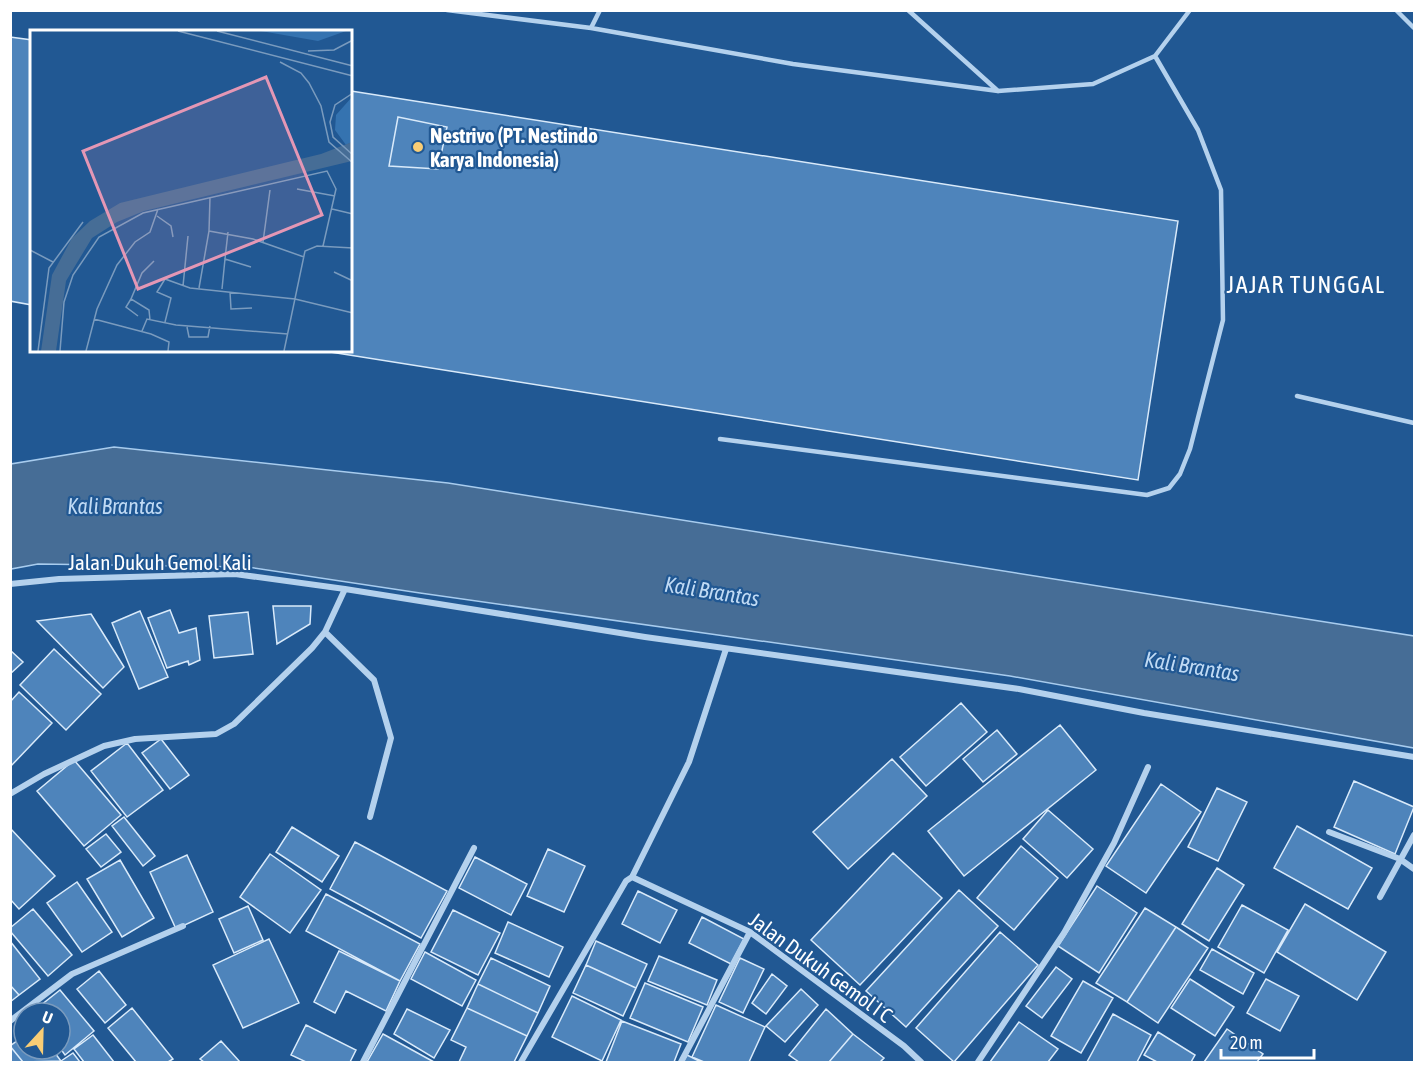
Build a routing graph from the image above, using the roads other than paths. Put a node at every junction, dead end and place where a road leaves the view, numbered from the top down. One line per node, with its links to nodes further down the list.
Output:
1 (447, 10): 6 (lane)
2 (600, 10): 6 (lane)
3 (908, 10): 9 (lane)
4 (1190, 10): 8 (lane)
5 (1396, 10): 7 (lane)
6 (591, 28): 9 (lane)
7 (1414, 28)
8 (1155, 56): 9 (lane); 12 (lane)
9 (998, 92)
10 (1297, 396): 11 (lane)
11 (1414, 423)
12 (720, 439)
13 (10, 585): 14 (street, Jalan Dukuh Gemol Kali)
14 (345, 589): 15 (street); 16 (street, Jalan Dukuh Gemol Kali)
15 (325, 632): 19 (street); 20 (street)
16 (726, 649): 17 (street, Jalan Dukuh Gemol Kali); 26 (street)
17 (1414, 757)
18 (1148, 767): 35 (street)
19 (10, 794)
20 (370, 817)
21 (1329, 832): 24 (street)
22 (1414, 835): 24 (street)
23 (474, 848): 31 (street)
24 (1400, 859): 25 (street); 27 (street)
25 (1414, 869)
26 (632, 877): 29 (street, Jalan Dukuh Gemol I C); 32 (street)
27 (1380, 897)
28 (183, 926): 30 (street)
29 (750, 932): 33 (street); 34 (street, Jalan Dukuh Gemol I C)
30 (10, 1021)
31 (363, 1062)
32 (521, 1062)
33 (681, 1062)
34 (921, 1062)
35 (978, 1062)

